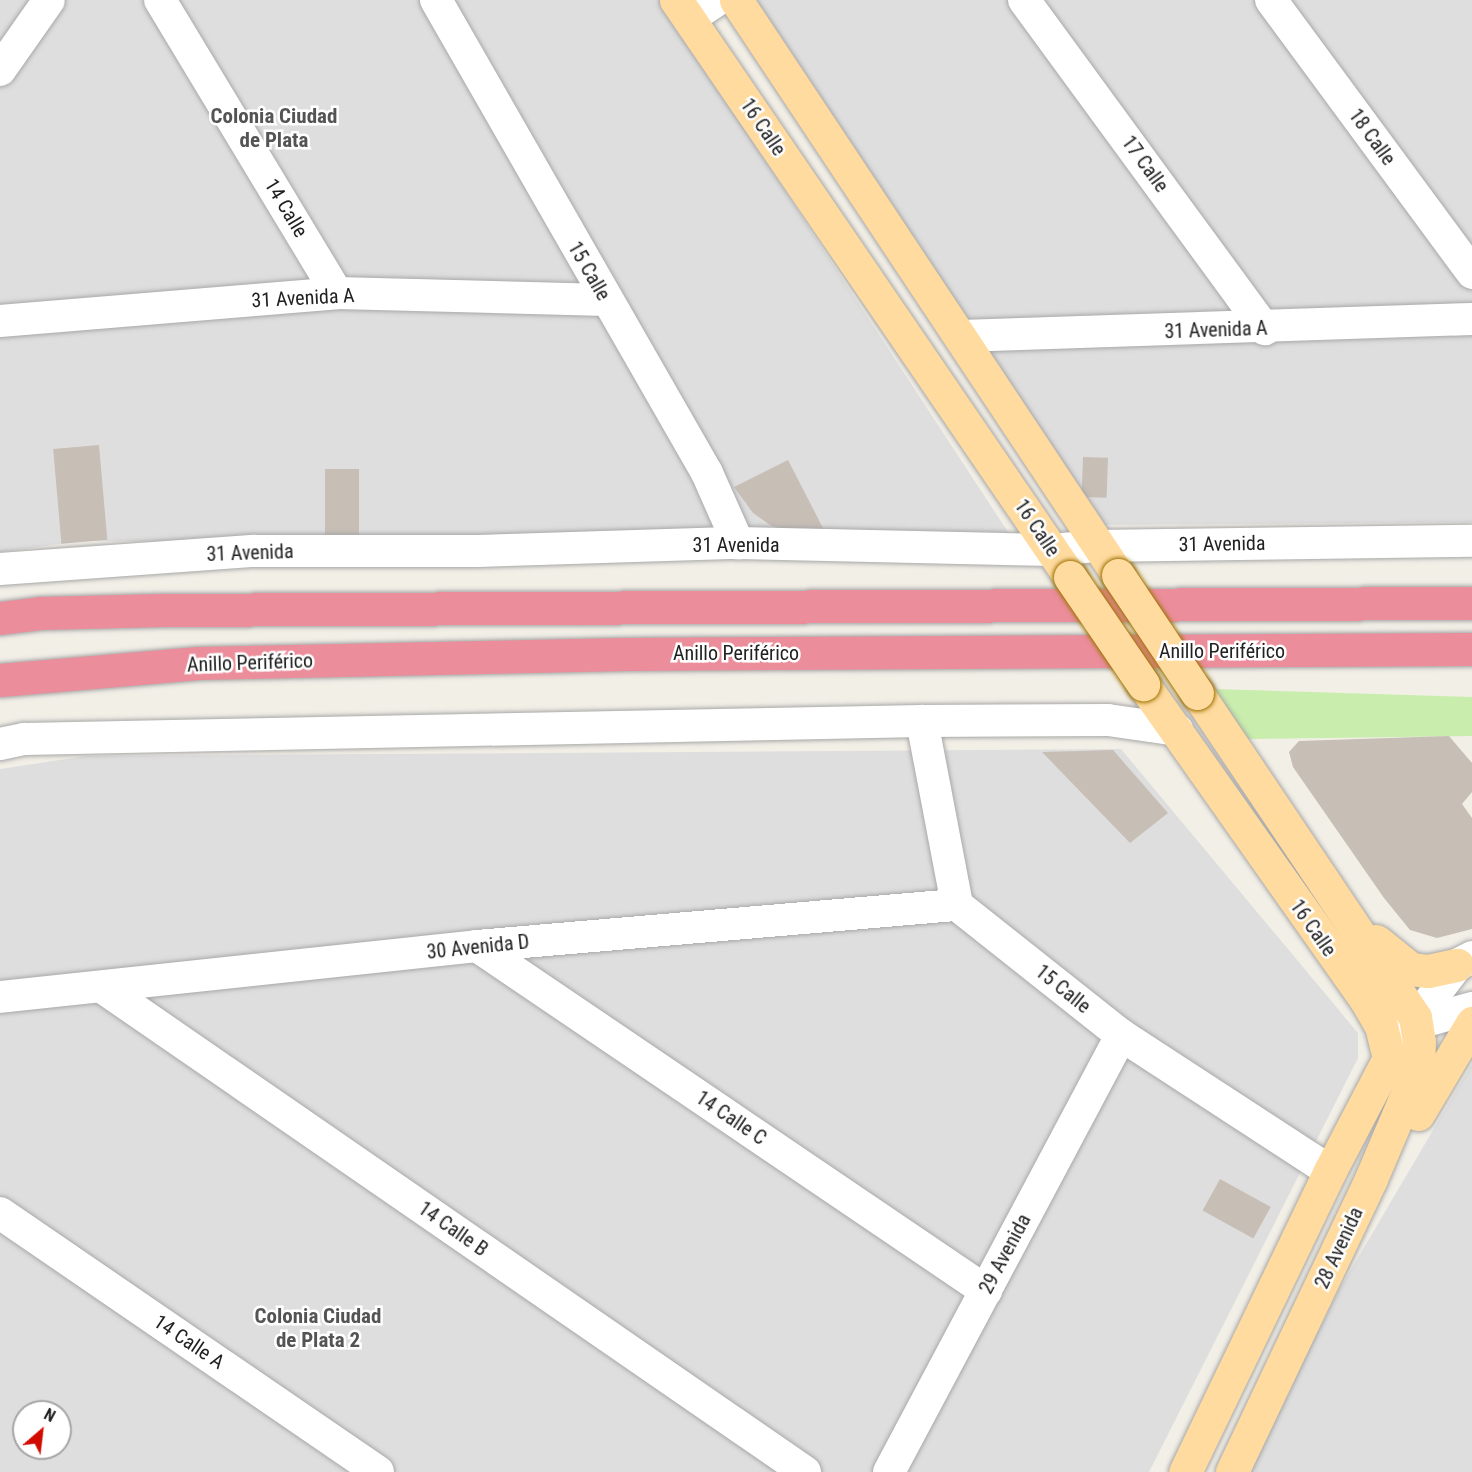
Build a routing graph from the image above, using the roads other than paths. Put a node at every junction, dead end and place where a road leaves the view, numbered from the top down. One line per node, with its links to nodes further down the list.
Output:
1 (49, 0): 9 (street)
2 (160, 0): 11 (street, 14 Calle)
3 (436, 0): 12 (street, 15 Calle)
4 (717, 0): 8 (street)
5 (736, 0): 16 (main road, 16 Calle)
6 (1024, 0): 15 (street, 17 Calle)
7 (1271, 0): 10 (street, 18 Calle)
8 (683, 10): 20 (main road, 16 Calle)
9 (0, 70)
10 (1472, 273)
11 (338, 293): 12 (street, 31 Avenida A); 14 (street, 31 Avenida A)
12 (606, 300): 18 (street, 15 Calle)
13 (1472, 319): 15 (street, 31 Avenida A)
14 (0, 321)
15 (1265, 329): 16 (street, 31 Avenida A)
16 (961, 336): 19 (main road, 16 Calle)
17 (1472, 541): 19 (street, 31 Avenida)
18 (738, 543): 20 (street, 31 Avenida); 21 (street, 31 Avenida)
19 (1096, 546): 20 (street, 31 Avenida); 30 (main road, 16 Calle, bridge)
20 (1052, 550): 27 (main road, 16 Calle, bridge)
21 (0, 569)
22 (1472, 603): 23 (highway)
23 (0, 618)
24 (1472, 650): 25 (highway, Anillo Periférico)
25 (0, 680)
26 (922, 721): 27 (street); 28 (street); 29 (street)
27 (1177, 730): 33 (main road, 16 Calle)
28 (0, 744)
29 (957, 905): 31 (street, 30 Avenida D); 39 (street, 15 Calle)
30 (1350, 917): 32 (main road); 37 (main road, 16 Calle)
31 (477, 946): 34 (street, 30 Avenida D); 44 (street, 14 Calle C)
32 (1465, 961): 37 (street)
33 (1342, 970): 37 (street); 40 (main road, 16 Calle)
34 (102, 987): 35 (street, 30 Avenida D); 46 (street, 14 Calle B)
35 (0, 997)
36 (1472, 1008): 37 (street)
37 (1415, 1017): 40 (street); 42 (main road, 28 Avenida)
38 (1472, 1023): 42 (main road)
39 (1121, 1035): 41 (street, 15 Calle); 44 (street, 29 Avenida)
40 (1389, 1058): 41 (main road)
41 (1330, 1170): 48 (main road)
42 (1370, 1181): 49 (main road, 28 Avenida)
43 (0, 1213): 45 (street, 14 Calle A)
44 (986, 1291): 47 (street, 29 Avenida)
45 (378, 1472)
46 (805, 1472)
47 (889, 1472)
48 (1185, 1472)
49 (1232, 1472)

